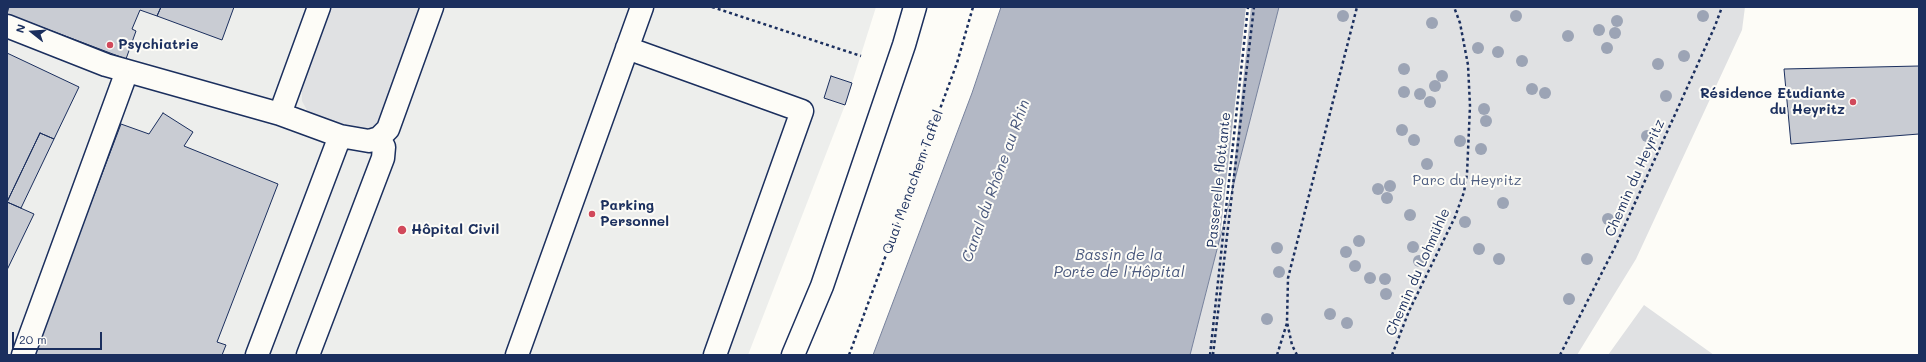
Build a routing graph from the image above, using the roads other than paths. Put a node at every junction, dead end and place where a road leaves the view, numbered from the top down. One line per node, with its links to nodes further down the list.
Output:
1 (319, 7): 8 (main road)
2 (432, 7): 10 (main road)
3 (642, 7): 6 (main road)
4 (915, 7): 16 (main road)
5 (7, 26): 7 (main road)
6 (627, 48): 14 (main road); 15 (main road)
7 (128, 71): 8 (main road); 11 (main road)
8 (280, 114): 9 (main road)
9 (340, 136): 10 (main road); 12 (main road)
10 (379, 138): 13 (main road)
11 (23, 355)
12 (257, 355)
13 (308, 355)
14 (517, 355)
15 (715, 355)
16 (794, 355)

